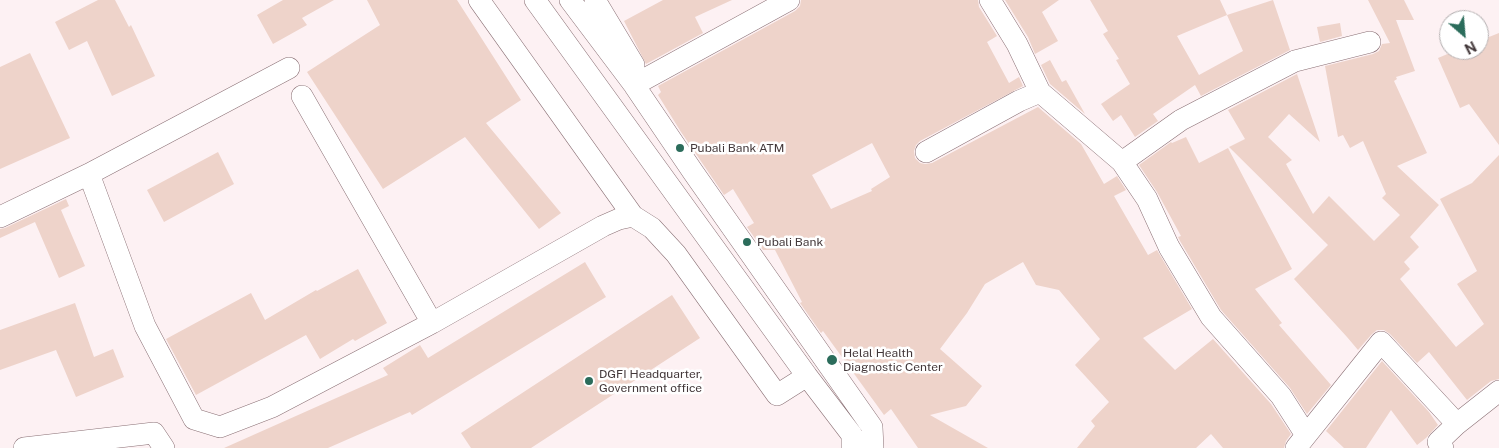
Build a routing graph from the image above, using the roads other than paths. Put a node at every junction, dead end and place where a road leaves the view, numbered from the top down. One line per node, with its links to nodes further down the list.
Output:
1 (479, 0): 15 (street)
2 (535, 0): 18 (street)
3 (570, 0): 9 (street)
4 (595, 0): 9 (street)
5 (789, 0): 9 (street)
6 (990, 0): 10 (street)
7 (1370, 42): 13 (street)
8 (289, 68): 14 (street)
9 (639, 83): 25 (street)
10 (1040, 92): 12 (street); 13 (street)
11 (302, 96): 17 (street)
12 (926, 152)
13 (1122, 162): 21 (street)
14 (89, 174): 16 (street); 17 (street)
15 (633, 216): 17 (street); 18 (street)
16 (0, 217)
17 (432, 323)
18 (807, 376): 24 (street)
19 (1499, 391): 20 (street)
20 (1457, 424): 21 (street); 26 (street)
21 (1301, 442)
22 (24, 448): 23 (street)
23 (164, 448)
24 (852, 448)
25 (873, 448)
26 (1443, 448)

